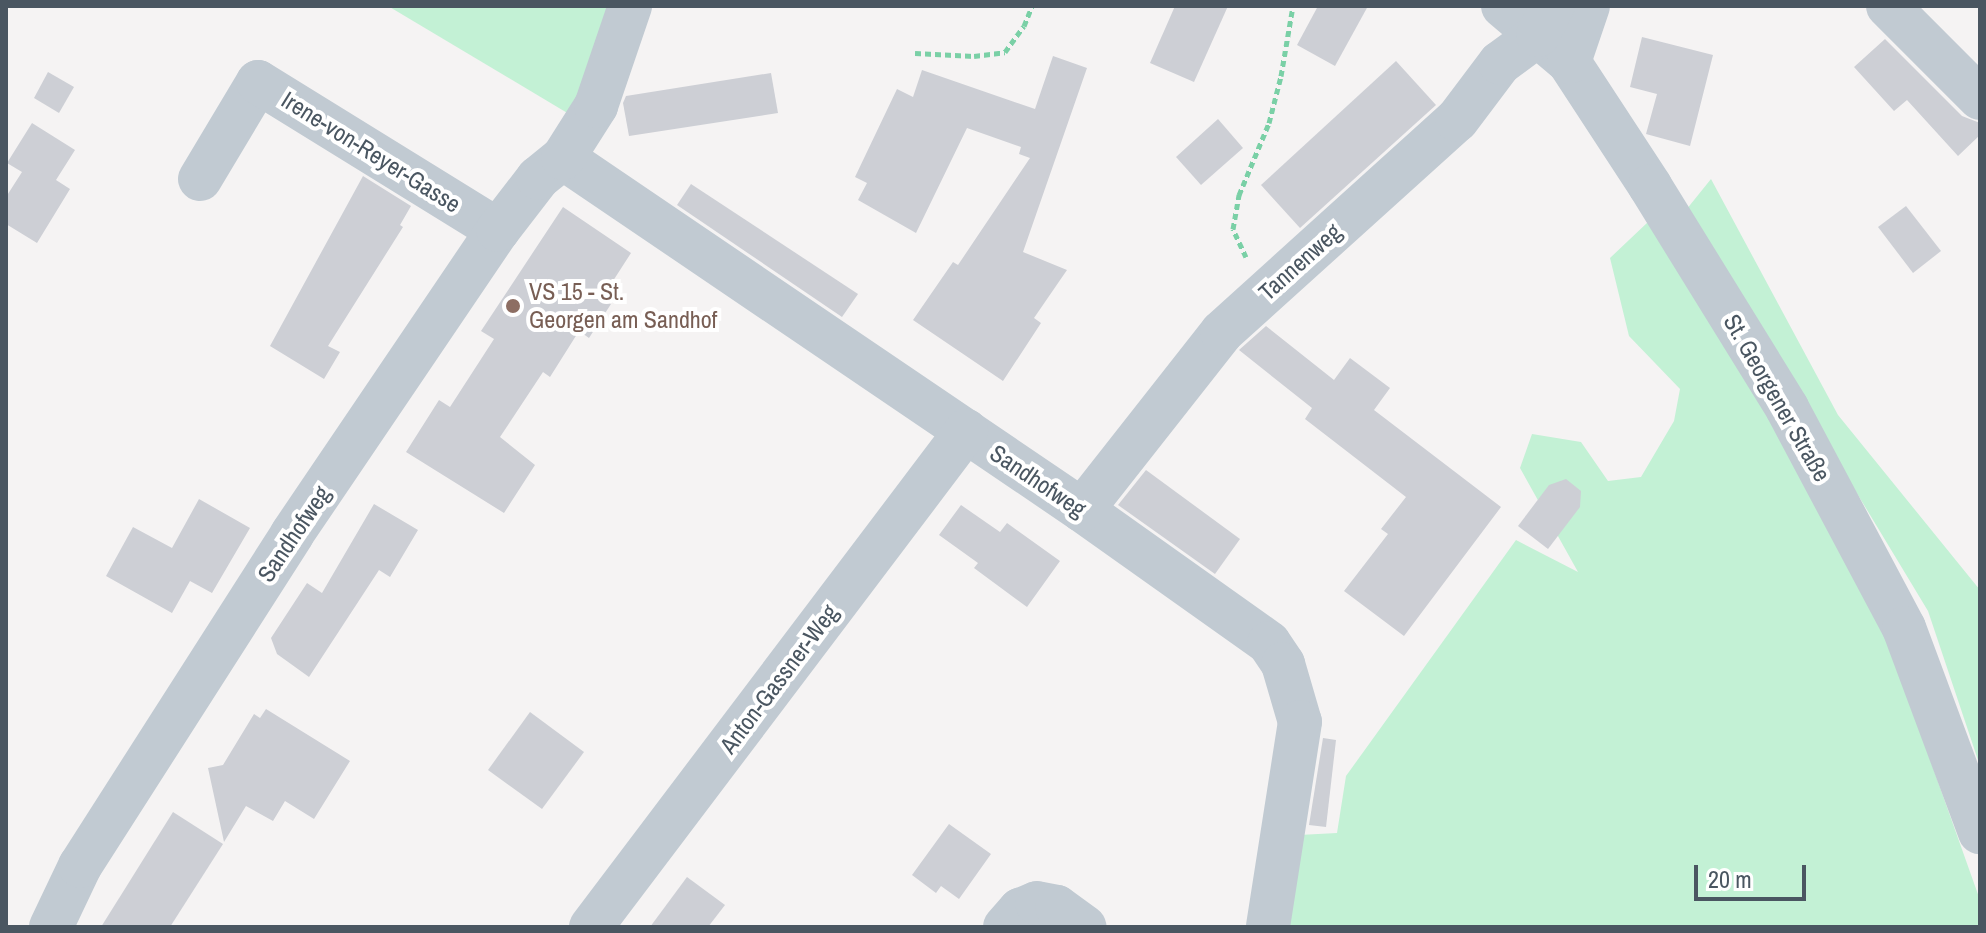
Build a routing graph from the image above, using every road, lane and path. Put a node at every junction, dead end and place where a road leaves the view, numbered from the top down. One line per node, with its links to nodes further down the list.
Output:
1 (630, 6): 10 (street, Sandhofweg)
2 (1032, 6): 8 (path)
3 (1293, 6): 13 (path)
4 (1503, 6): 7 (street, St. Georgener Straße)
5 (1588, 6): 7 (street)
6 (1888, 6): 9 (street)
7 (1553, 34): 13 (street, Tannenweg); 16 (street, St. Georgener Straße)
8 (915, 53)
9 (1980, 98)
10 (563, 158): 12 (street, Sandhofweg); 14 (street, Sandhofweg)
11 (200, 179): 12 (street, Irene-von-Reyer-Gasse)
12 (498, 230): 17 (street, Sandhofweg)
13 (1258, 300): 15 (street, Tannenweg)
14 (966, 431): 15 (street, Sandhofweg); 18 (street, Anton-Gassner-Weg)
15 (1082, 510): 21 (street, Sandhofweg)
16 (1980, 832)
17 (51, 927)
18 (591, 927)
19 (1005, 927): 20 (street)
20 (1085, 927)
21 (1268, 927)

